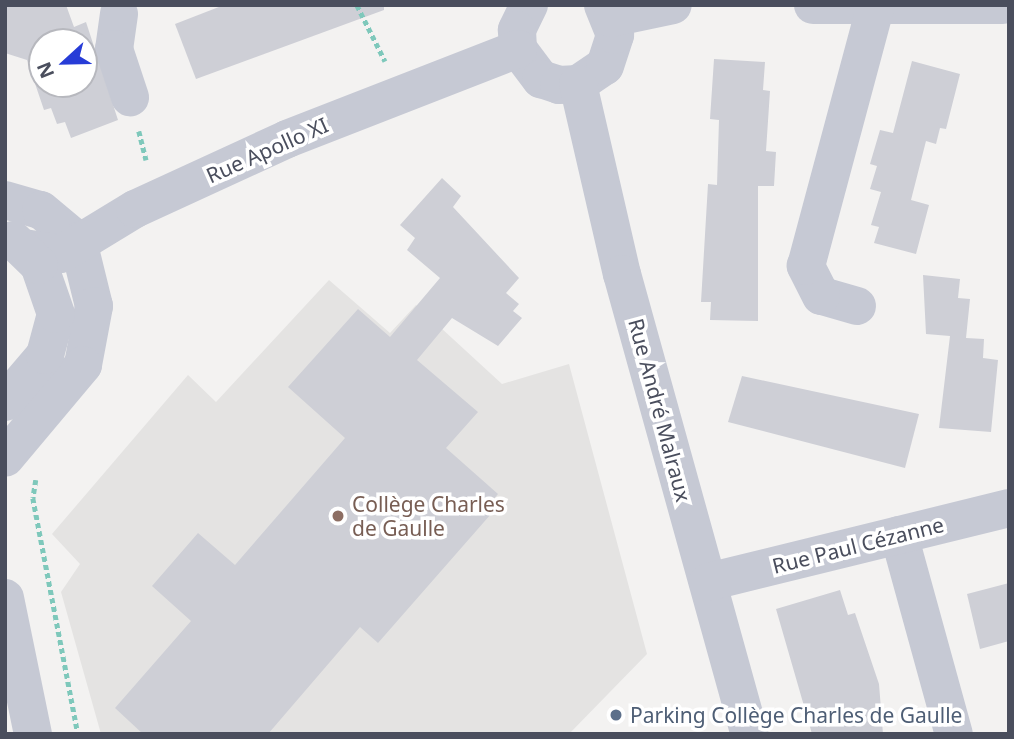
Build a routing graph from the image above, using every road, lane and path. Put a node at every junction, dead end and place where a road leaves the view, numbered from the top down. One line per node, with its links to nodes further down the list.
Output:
1 (357, 5): 11 (path)
2 (529, 5): 9 (street)
3 (673, 5): 8 (street)
4 (813, 5): 6 (street)
5 (1003, 5): 6 (street)
6 (875, 7): 16 (street)
7 (122, 8): 12 (street)
8 (608, 12): 10 (street)
9 (518, 49): 10 (street); 11 (street, Rue Apollo XI)
10 (578, 84): 21 (street, Rue André Malraux)
11 (397, 95): 14 (street, Rue Apollo XI)
12 (130, 97)
13 (5, 200): 14 (street)
14 (78, 241): 15 (street, Rue Apollo XI); 18 (street)
15 (15, 243): 17 (street)
16 (857, 306)
17 (5, 402)
18 (21, 466): 24 (path)
19 (1009, 508): 20 (street, Rue Paul Cézanne)
20 (899, 535): 21 (street, Rue Paul Cézanne); 26 (street)
21 (708, 582): 25 (street, Rue André Malraux)
22 (5, 598): 23 (street)
23 (33, 734)
24 (78, 734)
25 (750, 734)
26 (954, 734)

